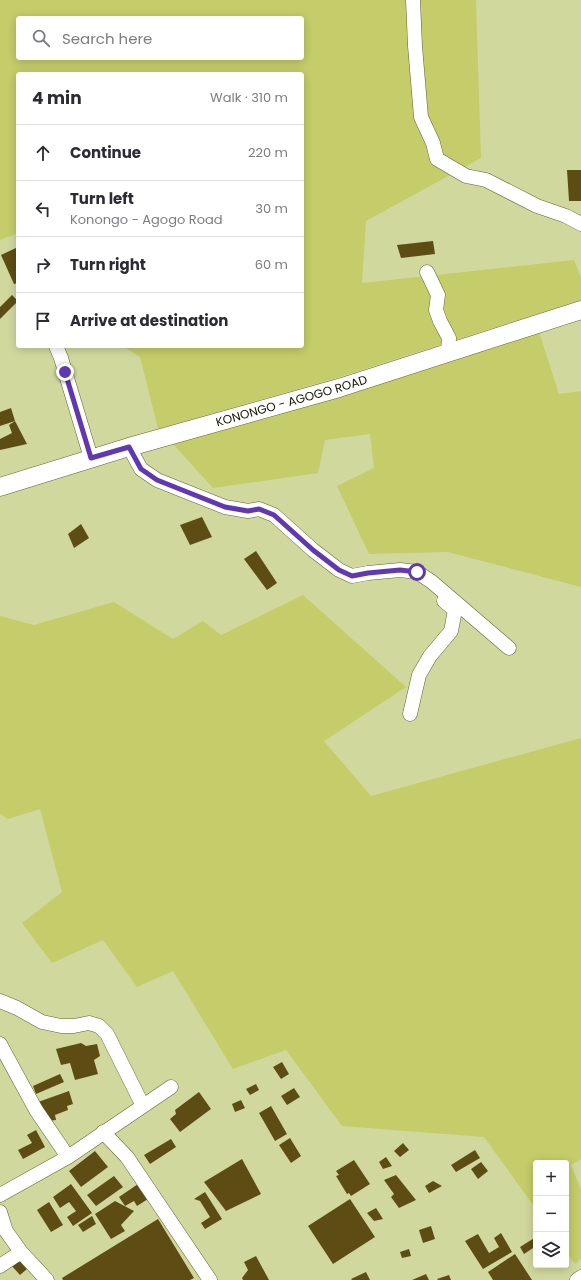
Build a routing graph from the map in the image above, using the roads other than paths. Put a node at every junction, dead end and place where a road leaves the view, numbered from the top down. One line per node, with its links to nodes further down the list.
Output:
1 (413, 0): 2 (street)
2 (581, 224)
3 (427, 272): 6 (street)
4 (581, 310): 6 (main road, KONONGO - AGOGO ROAD)
5 (57, 348): 8 (street)
6 (448, 353): 7 (main road, KONONGO - AGOGO ROAD)
7 (129, 447): 8 (main road, KONONGO - AGOGO ROAD); 11 (street)
8 (91, 458): 9 (main road, KONONGO - AGOGO ROAD)
9 (0, 487)
10 (417, 577): 12 (street)
11 (509, 648)
12 (410, 714)
13 (0, 1001): 16 (street)
14 (0, 1044): 18 (street)
15 (171, 1086): 16 (street)
16 (142, 1106): 17 (street)
17 (103, 1132): 18 (street); 25 (street)
18 (68, 1157): 19 (street)
19 (0, 1195)
20 (0, 1212): 21 (street)
21 (21, 1252): 22 (street); 24 (street)
22 (0, 1266)
23 (581, 1277): 26 (street)
24 (47, 1280)
25 (210, 1280)
26 (576, 1280)

